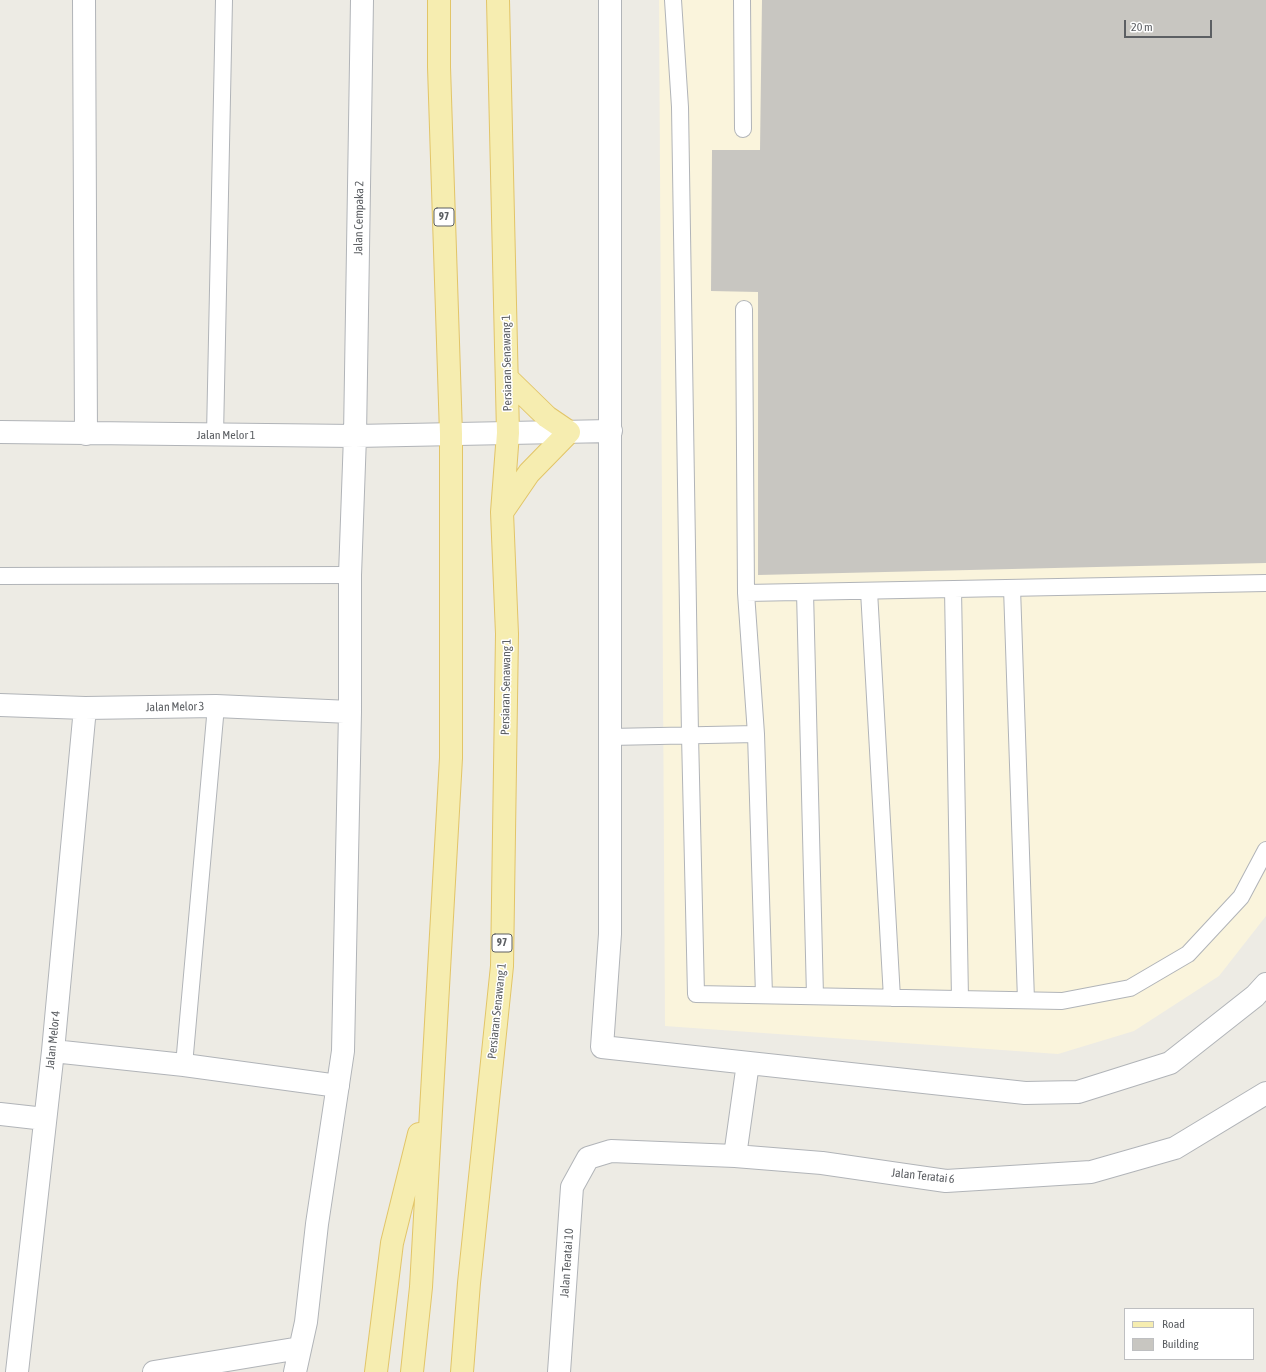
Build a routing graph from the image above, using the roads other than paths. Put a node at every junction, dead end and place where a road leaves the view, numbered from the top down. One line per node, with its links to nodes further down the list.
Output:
1 (84, 0): 16 (street)
2 (224, 0): 18 (lane)
3 (362, 0): 19 (street, Jalan Cempaka 2)
4 (439, 0): 17 (main road, 97)
5 (498, 0): 11 (main road, Persiaran Senawang 1 / 97)
6 (610, 0): 12 (street)
7 (674, 0): 34 (lane)
8 (742, 0): 9 (lane)
9 (743, 129)
10 (744, 309): 28 (lane)
11 (507, 378): 14 (main road); 15 (main road, Persiaran Senawang 1 / 97)
12 (611, 431): 14 (street, Jalan Melor 1); 35 (street)
13 (0, 432): 16 (street, Jalan Melor 1)
14 (569, 432): 15 (street, Jalan Melor 1); 20 (main road)
15 (508, 433): 17 (street, Jalan Melor 1); 20 (main road, Persiaran Senawang 1 / 97)
16 (86, 434): 18 (street, Jalan Melor 1)
17 (451, 434): 19 (street, Jalan Melor 1); 46 (main road, 97)
18 (214, 435): 19 (street, Jalan Melor 1)
19 (355, 436): 21 (street, Jalan Cempaka 2)
20 (502, 512): 59 (main road, Persiaran Senawang 1 / 97)
21 (350, 575): 22 (lane); 32 (street, Jalan Cempaka 2)
22 (0, 576)
23 (1266, 582): 24 (lane)
24 (1012, 588): 25 (lane); 42 (lane)
25 (953, 589): 26 (lane); 41 (lane)
26 (869, 591): 27 (lane); 40 (lane)
27 (806, 592): 28 (lane); 39 (lane)
28 (746, 593): 33 (lane)
29 (0, 705): 31 (street, Jalan Melor 3)
30 (216, 706): 31 (street, Jalan Melor 3); 32 (street, Jalan Melor 3); 45 (lane)
31 (85, 708): 43 (street, Jalan Melor 4)
32 (350, 712): 47 (street, Jalan Cempaka 2)
33 (756, 734): 34 (lane); 38 (lane)
34 (690, 735): 35 (lane); 38 (lane)
35 (610, 737): 44 (street)
36 (1266, 850): 42 (lane)
37 (1266, 984): 44 (street)
38 (764, 995): 39 (lane)
39 (815, 996): 40 (lane)
40 (892, 998): 41 (lane)
41 (960, 999): 42 (lane)
42 (1026, 1000)
43 (53, 1051): 45 (street); 50 (street, Jalan Melor 4)
44 (748, 1063): 51 (street)
45 (184, 1065): 47 (street)
46 (432, 1085): 57 (main road); 58 (main road, 97)
47 (338, 1086): 53 (street, Jalan Cempaka 2)
48 (1266, 1093): 51 (street, Jalan Teratai 6)
49 (0, 1114): 50 (street)
50 (45, 1119): 54 (street, Jalan Melor 4)
51 (735, 1156): 52 (street, Jalan Teratai 6)
52 (588, 1158): 60 (street, Jalan Teratai 10)
53 (300, 1348): 55 (street); 56 (street, Jalan Cempaka 2)
54 (17, 1372)
55 (154, 1372)
56 (295, 1372)
57 (376, 1372)
58 (412, 1372)
59 (462, 1372)
60 (559, 1372)

